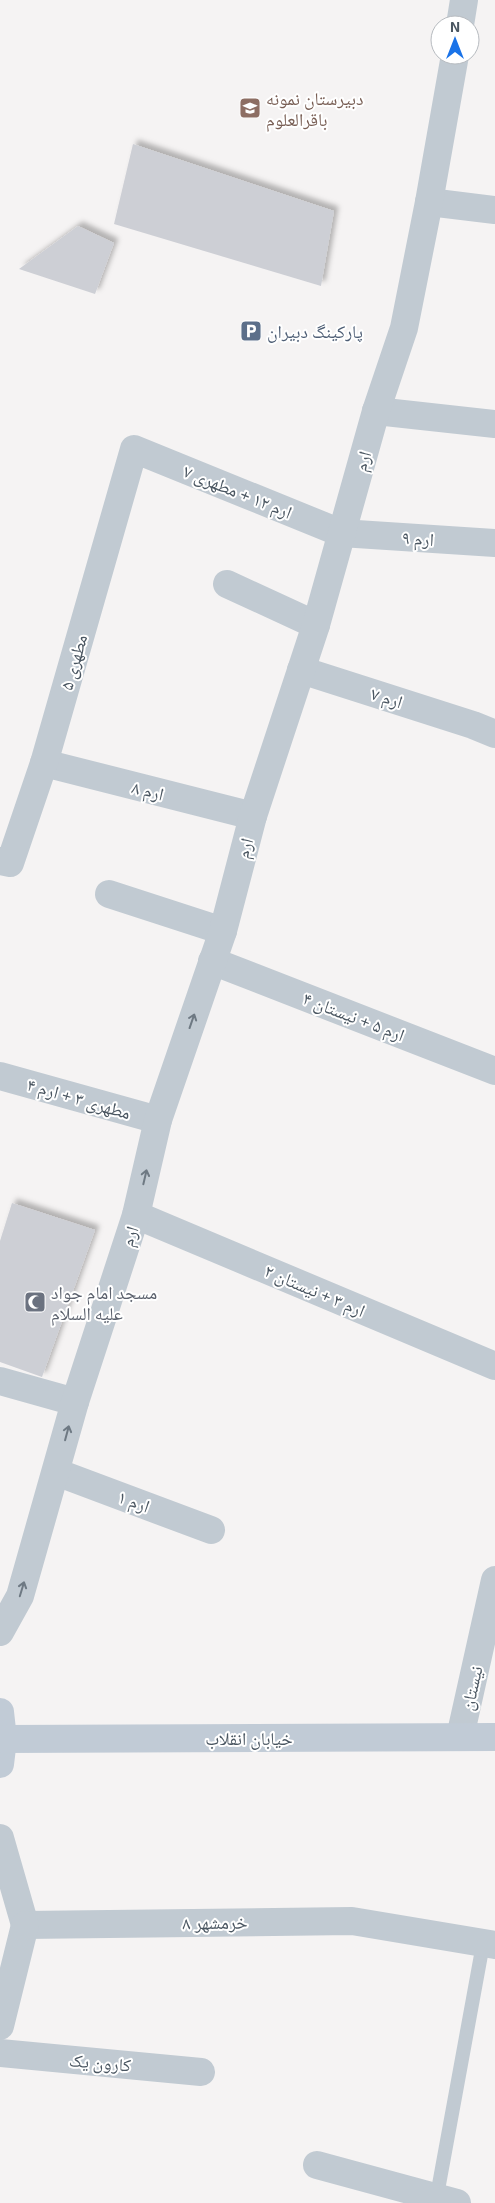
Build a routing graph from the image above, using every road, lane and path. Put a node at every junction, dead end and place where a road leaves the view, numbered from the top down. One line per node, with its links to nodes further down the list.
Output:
1 (464, 0): 2 (street)
2 (462, 15)
3 (453, 65): 4 (street, ارم)
4 (429, 202): 5 (street); 6 (street, ارم)
5 (495, 210)
6 (376, 411): 7 (street); 9 (street, ارم)
7 (495, 424)
8 (134, 449): 9 (street, ارم ۱۲ + مطهری ۷); 15 (street, مطهری ۵)
9 (341, 533): 10 (street, ارم ۹); 12 (street, ارم)
10 (495, 543)
11 (227, 584): 12 (street)
12 (316, 625): 13 (street, ارم)
13 (301, 670): 14 (street, ارم ۷); 16 (street, ارم)
14 (484, 729)
15 (44, 763): 16 (street, ارم ۸); 17 (street, مطهری ۵)
16 (253, 816): 19 (street, ارم)
17 (0, 861)
18 (109, 894): 19 (street)
19 (223, 931): 20 (street, ارم)
20 (212, 961): 21 (street, ارم ۵ + نیستان ۴); 23 (street, ارم, one-way to 20)
21 (495, 1071)
22 (0, 1076): 23 (street, مطهری ۳ + ارم ۴)
23 (158, 1120): 24 (street, ارم, one-way to 23)
24 (136, 1215): 25 (street, ارم ۳ + نیستان ۲); 27 (street, ارم)
25 (495, 1366)
26 (0, 1381): 27 (street)
27 (76, 1402): 28 (street, ارم, one-way to 27)
28 (56, 1472): 29 (street, ارم ۱); 31 (street, ارم, one-way to 28)
29 (211, 1530)
30 (495, 1580): 33 (street, نیستان)
31 (0, 1632)
32 (0, 1712): 35 (main road)
33 (460, 1737): 34 (main road, خیابان انقلاب); 35 (main road, خیابان انقلاب)
34 (495, 1737)
35 (1, 1752)
36 (0, 1838): 37 (street)
37 (24, 1925): 38 (street, خرمشهر ۸); 39 (street)
38 (489, 1944): 43 (lane)
39 (0, 2026)
40 (0, 2052): 41 (street, کارون یک)
41 (201, 2072)
42 (316, 2165): 43 (street)
43 (443, 2201)

